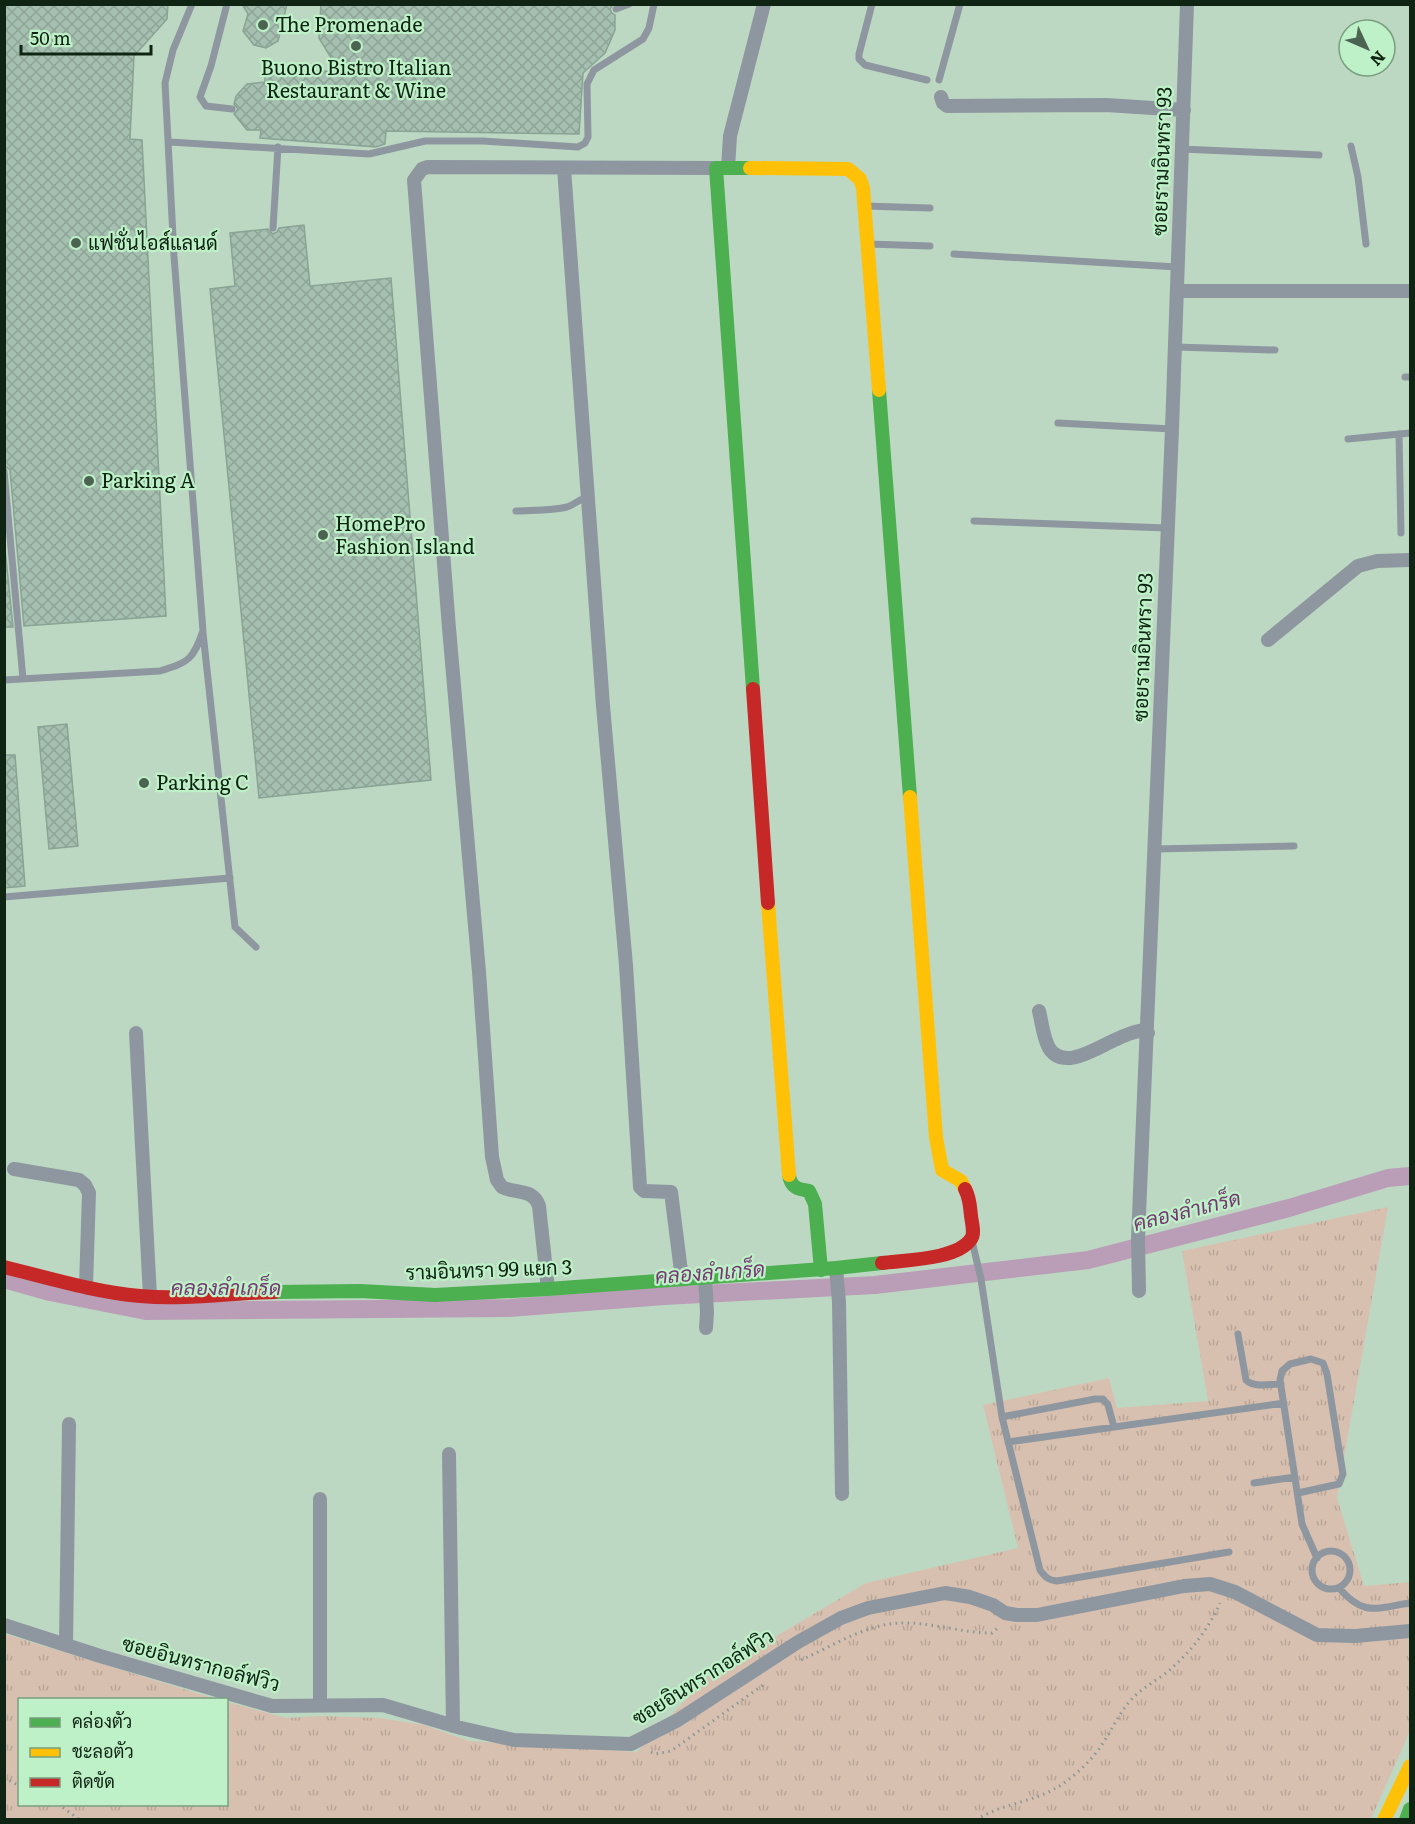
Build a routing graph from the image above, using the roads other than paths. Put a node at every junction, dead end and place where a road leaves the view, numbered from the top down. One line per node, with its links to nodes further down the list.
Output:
1 (191, 4): 17 (lane)
2 (227, 4): 13 (lane)
3 (629, 4): 9 (lane)
4 (654, 4): 16 (lane)
5 (764, 4): 23 (street)
6 (872, 4): 10 (lane)
7 (960, 4): 11 (lane)
8 (1187, 4): 14 (street, ซอยรามอินทรา 93)
9 (616, 9)
10 (927, 80)
11 (939, 80)
12 (940, 97): 14 (street)
13 (232, 109)
14 (1184, 110): 20 (street, ซอยรามอินทรา 93)
15 (483, 132): 16 (lane)
16 (483, 141): 19 (lane)
17 (169, 142): 19 (lane); 48 (lane)
18 (1351, 146): 28 (lane)
19 (278, 147): 26 (lane)
20 (1181, 149): 21 (lane); 31 (street, ซอยรามอินทรา 93)
21 (1318, 155)
22 (564, 168): 23 (street); 42 (street); 68 (street)
23 (722, 168): 24 (street); 63 (street)
24 (865, 206): 25 (lane); 27 (street)
25 (930, 208)
26 (273, 228)
27 (868, 244): 29 (lane); 61 (street)
28 (1366, 244)
29 (930, 246)
30 (954, 254): 31 (lane)
31 (1178, 267): 32 (street, ซอยรามอินทรา 93)
32 (1177, 291): 33 (street); 34 (street, ซอยรามอินทรา 93)
33 (1410, 291)
34 (1175, 347): 35 (lane); 37 (street, ซอยรามอินทรา 93)
35 (1275, 350)
36 (1058, 423): 37 (lane)
37 (1172, 429): 45 (street, ซอยรามอินทรา 93)
38 (1410, 433): 39 (lane)
39 (1399, 434): 40 (lane); 46 (lane)
40 (1348, 439)
41 (4, 471): 50 (lane)
42 (589, 497): 43 (lane); 65 (street)
43 (516, 511)
44 (974, 521): 45 (lane)
45 (1167, 528): 53 (street, ซอยรามอินทรา 93)
46 (1401, 533)
47 (1410, 560): 49 (street)
48 (203, 631): 50 (lane); 54 (lane)
49 (1268, 640)
50 (23, 679): 51 (lane)
51 (4, 680)
52 (1294, 846): 53 (lane)
53 (1155, 849): 59 (street, ซอยรามอินทรา 93)
54 (230, 878): 55 (lane); 56 (lane)
55 (4, 897)
56 (256, 947)
57 (1039, 1011): 59 (street)
58 (136, 1033): 70 (street)
59 (1148, 1033): 69 (street, ซอยรามอินทรา 93)
60 (14, 1169): 67 (street)
61 (972, 1243): 64 (street, รามอินทรา 99 แยก 3); 75 (lane)
62 (4, 1267): 67 (street, รามอินทรา 99 แยก 3)
63 (821, 1270): 64 (street, รามอินทรา 99 แยก 3); 66 (street, รามอินทรา 99 แยก 3)
64 (837, 1274): 83 (street)
65 (682, 1279): 66 (street, รามอินทรา 99 แยก 3); 68 (street, รามอินทรา 99 แยก 3)
66 (705, 1282): 71 (street)
67 (86, 1286): 70 (street, รามอินทรา 99 แยก 3)
68 (549, 1289): 70 (street, รามอินทรา 99 แยก 3)
69 (1139, 1291)
70 (150, 1296)
71 (706, 1328)
72 (1238, 1334): 73 (lane)
73 (1281, 1384): 74 (lane); 82 (lane)
74 (1284, 1403): 77 (lane); 80 (lane)
75 (1002, 1417): 77 (lane); 78 (lane)
76 (69, 1424): 91 (street)
77 (1114, 1427): 78 (lane)
78 (1008, 1442): 85 (lane)
79 (449, 1454): 93 (street)
80 (1295, 1477): 81 (lane); 82 (lane)
81 (1254, 1483)
82 (1298, 1493): 86 (lane)
83 (842, 1494)
84 (320, 1499): 92 (street)
85 (1229, 1552)
86 (1317, 1558): 87 (lane); 87 (lane)
87 (1339, 1588): 88 (lane)
88 (1410, 1603)
89 (4, 1624): 91 (street, ซอยอินทรากอล์ฟวิว)
90 (1410, 1631): 93 (street, ซอยอินทรากอล์ฟวิว)
91 (66, 1645): 92 (street, ซอยอินทรากอล์ฟวิว)
92 (320, 1706): 93 (street, ซอยอินทรากอล์ฟวิว)
93 (453, 1726)
94 (1410, 1766): 96 (street)
95 (1410, 1809): 97 (street)
96 (1384, 1820)
97 (1406, 1820)

